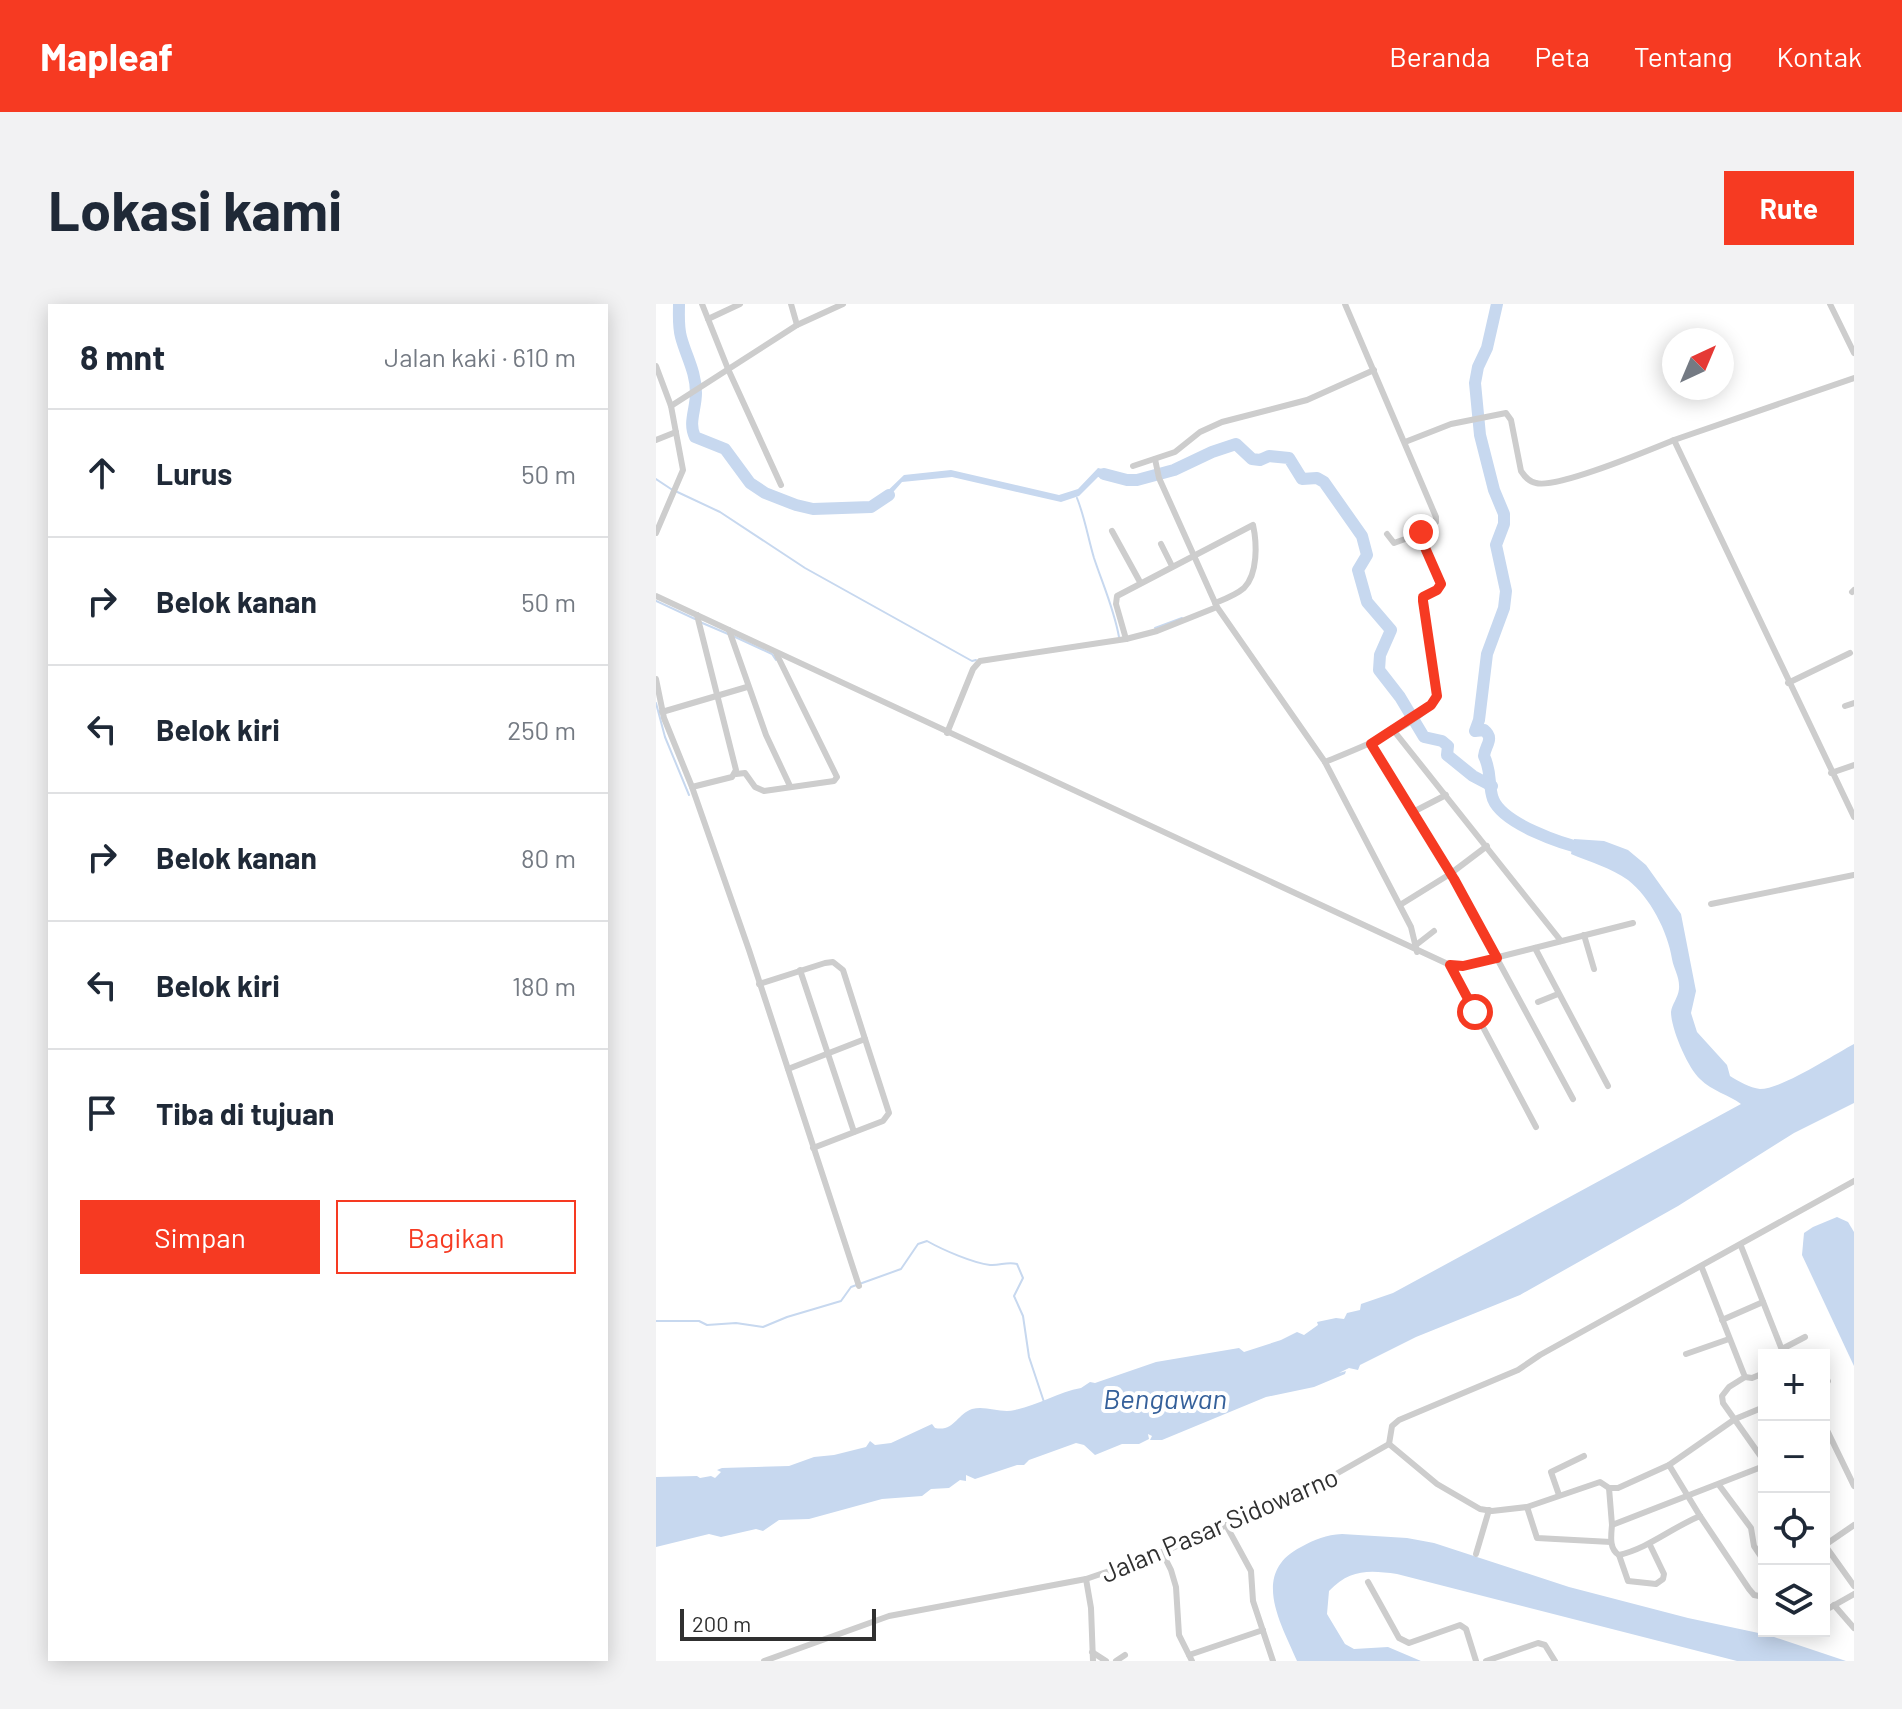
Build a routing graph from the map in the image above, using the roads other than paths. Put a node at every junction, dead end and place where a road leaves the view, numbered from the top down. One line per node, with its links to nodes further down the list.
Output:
1 (702, 304): 7 (street)
2 (740, 304): 7 (street)
3 (791, 304): 8 (street)
4 (843, 304): 8 (street)
5 (1345, 304): 12 (street)
6 (1830, 304): 9 (street)
7 (708, 319): 11 (street)
8 (797, 325): 11 (street)
9 (1854, 353)
10 (656, 366): 14 (street)
11 (728, 369): 14 (street); 21 (street)
12 (1374, 370): 18 (street); 19 (street)
13 (1854, 378): 17 (street)
14 (671, 406): 15 (street)
15 (676, 432): 16 (street); 23 (street)
16 (656, 440)
17 (1674, 440): 18 (street); 38 (street)
18 (1405, 442): 25 (street)
19 (1156, 462): 20 (street); 27 (street)
20 (1133, 466)
21 (781, 485)
22 (1112, 531): 29 (street)
23 (656, 533)
24 (1387, 534): 25 (street)
25 (1419, 534): 44 (street)
26 (1161, 544): 28 (street)
27 (1193, 556): 28 (street); 31 (street); 31 (street)
28 (1172, 566): 29 (street)
29 (1140, 582): 34 (street)
30 (656, 596): 32 (street)
31 (1216, 605): 34 (street); 47 (street)
32 (697, 615): 33 (street); 40 (street)
33 (729, 630): 35 (street); 39 (street)
34 (1126, 637): 45 (street)
35 (776, 653): 45 (street); 51 (street)
36 (1850, 653): 38 (street)
37 (656, 679): 43 (street)
38 (1788, 683): 49 (street)
39 (747, 687): 40 (street); 51 (street)
40 (716, 696): 43 (street); 50 (street)
41 (1854, 703): 42 (street)
42 (1845, 706)
43 (662, 712): 52 (street)
44 (1394, 731): 46 (street); 53 (street)
45 (947, 733): 65 (street)
46 (1371, 744): 47 (street); 54 (street)
47 (1325, 762): 60 (street)
48 (1854, 765): 49 (street)
49 (1831, 773): 55 (street)
50 (736, 774): 51 (street); 52 (street)
51 (790, 786)
52 (692, 787): 71 (street)
53 (1446, 795): 54 (street); 56 (street)
54 (1413, 812): 57 (street)
55 (1854, 817)
56 (1487, 846): 57 (street); 64 (street)
57 (1450, 874): 60 (street); 67 (street)
58 (1854, 875): 59 (street)
59 (1711, 904)
60 (1400, 905): 65 (street)
61 (1633, 923): 63 (street)
62 (1434, 931): 65 (street)
63 (1584, 935): 64 (street); 69 (street)
64 (1561, 941): 66 (street)
65 (1416, 948): 68 (street)
66 (1535, 948): 67 (street); 72 (street)
67 (1497, 958): 68 (street); 78 (street)
68 (1450, 965): 79 (street)
69 (1594, 969)
70 (800, 970): 71 (street); 74 (street); 75 (street)
71 (759, 984): 76 (street)
72 (1558, 994): 73 (street); 77 (street)
73 (1538, 1002)
74 (865, 1039): 75 (street); 80 (street)
75 (828, 1053): 76 (street); 80 (street)
76 (788, 1069): 81 (street)
77 (1608, 1086)
78 (1573, 1099)
79 (1536, 1127)
80 (854, 1132): 81 (street)
81 (813, 1148): 86 (street)
82 (1852, 1183): 83 (street); 84 (street)
83 (1854, 1194)
84 (1741, 1246): 85 (street); 87 (street)
85 (1702, 1268): 88 (street); 99 (street)
86 (859, 1286)
87 (1763, 1302): 88 (street); 91 (street)
88 (1722, 1320): 90 (street)
89 (1805, 1337): 92 (street)
90 (1729, 1339): 93 (street); 95 (street)
91 (1782, 1349)
92 (1787, 1349)
93 (1686, 1354)
94 (1758, 1376): 95 (street)
95 (1745, 1377): 97 (street)
96 (1758, 1409): 97 (street)
97 (1735, 1419): 100 (street); 102 (street)
98 (1830, 1443): 105 (street)
99 (1389, 1444): 110 (street); 112 (street, Jalan Pasar Sidowarno)
100 (1758, 1455)
101 (1584, 1456): 107 (street)
102 (1669, 1465): 106 (street); 108 (street)
103 (1758, 1467): 104 (street)
104 (1719, 1485): 108 (street); 119 (street)
105 (1854, 1486)
106 (1609, 1488): 107 (street); 113 (street)
107 (1559, 1495): 109 (street)
108 (1686, 1497): 111 (street); 113 (street)
109 (1527, 1507): 110 (street); 115 (street)
110 (1489, 1510): 120 (street)
111 (1700, 1516): 116 (street); 127 (street)
112 (1226, 1525): 118 (street, Jalan Pasar Sidowarno); 131 (street)
113 (1612, 1525): 115 (street)
114 (1854, 1525): 117 (street)
115 (1611, 1542): 122 (street)
116 (1650, 1545): 122 (street); 122 (street)
117 (1830, 1546)
118 (1162, 1552): 123 (street, Jalan Pasar Sidowarno); 134 (street)
119 (1758, 1552)
120 (1476, 1554)
121 (1830, 1554): 125 (street)
122 (1619, 1555)
123 (1086, 1579): 132 (street); 135 (street, Jalan Pasar Sidowarno)
124 (1368, 1582): 140 (street)
125 (1854, 1586)
126 (1854, 1594): 128 (street)
127 (1758, 1596)
128 (1834, 1605): 129 (street); 130 (street)
129 (1830, 1607)
130 (1854, 1628)
131 (1263, 1630): 134 (street); 139 (street)
132 (1092, 1652): 136 (street); 137 (street)
133 (1125, 1655): 138 (street)
134 (1190, 1658)
135 (764, 1661)
136 (1093, 1661)
137 (1106, 1661)
138 (1116, 1661)
139 (1273, 1661)
140 (1476, 1661)
141 (1486, 1661): 142 (street)
142 (1555, 1661)

